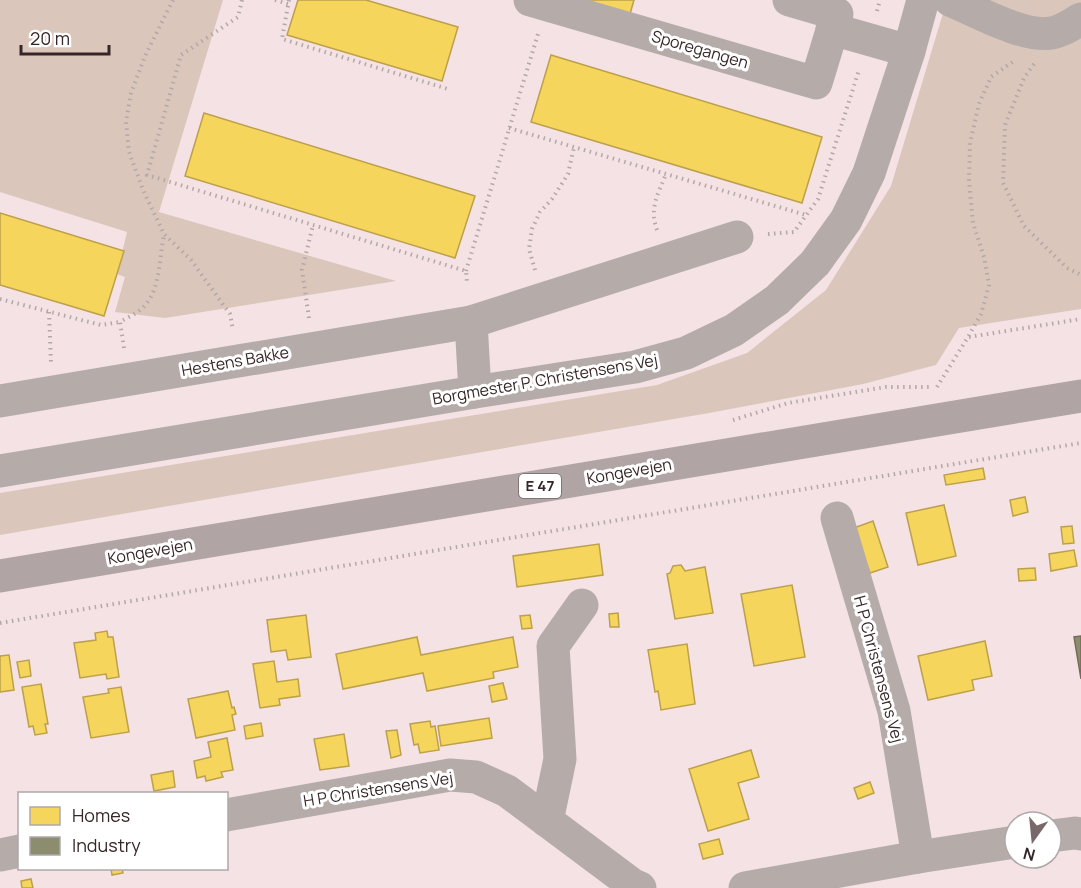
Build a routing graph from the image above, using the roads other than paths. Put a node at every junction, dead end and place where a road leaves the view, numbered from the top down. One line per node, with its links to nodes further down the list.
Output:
1 (789, 0): 6 (street)
2 (924, 0): 7 (street, Borgmester P. Christensens Vej)
3 (950, 0): 5 (street)
4 (539, 2): 6 (street, Sporegangen)
5 (1081, 20)
6 (832, 29): 7 (street)
7 (909, 51): 10 (street, Borgmester P. Christensens Vej)
8 (738, 237): 9 (street, Hestens Bakke)
9 (471, 322): 10 (street); 12 (street, Hestens Bakke)
10 (475, 392): 13 (street, Borgmester P. Christensens Vej)
11 (1081, 396): 15 (main road, Kongevejen / E 47)
12 (0, 401)
13 (0, 471)
14 (837, 518): 24 (street, H P Christensens Vej)
15 (0, 576)
16 (582, 604): 18 (street)
17 (228, 815): 18 (street, H P Christensens Vej)
18 (546, 821): 25 (street, H P Christensens Vej)
19 (1063, 834): 20 (street)
20 (1081, 834)
21 (1003, 844): 24 (street)
22 (18, 851): 23 (street)
23 (0, 855)
24 (918, 857): 26 (street)
25 (640, 888)
26 (745, 888)

